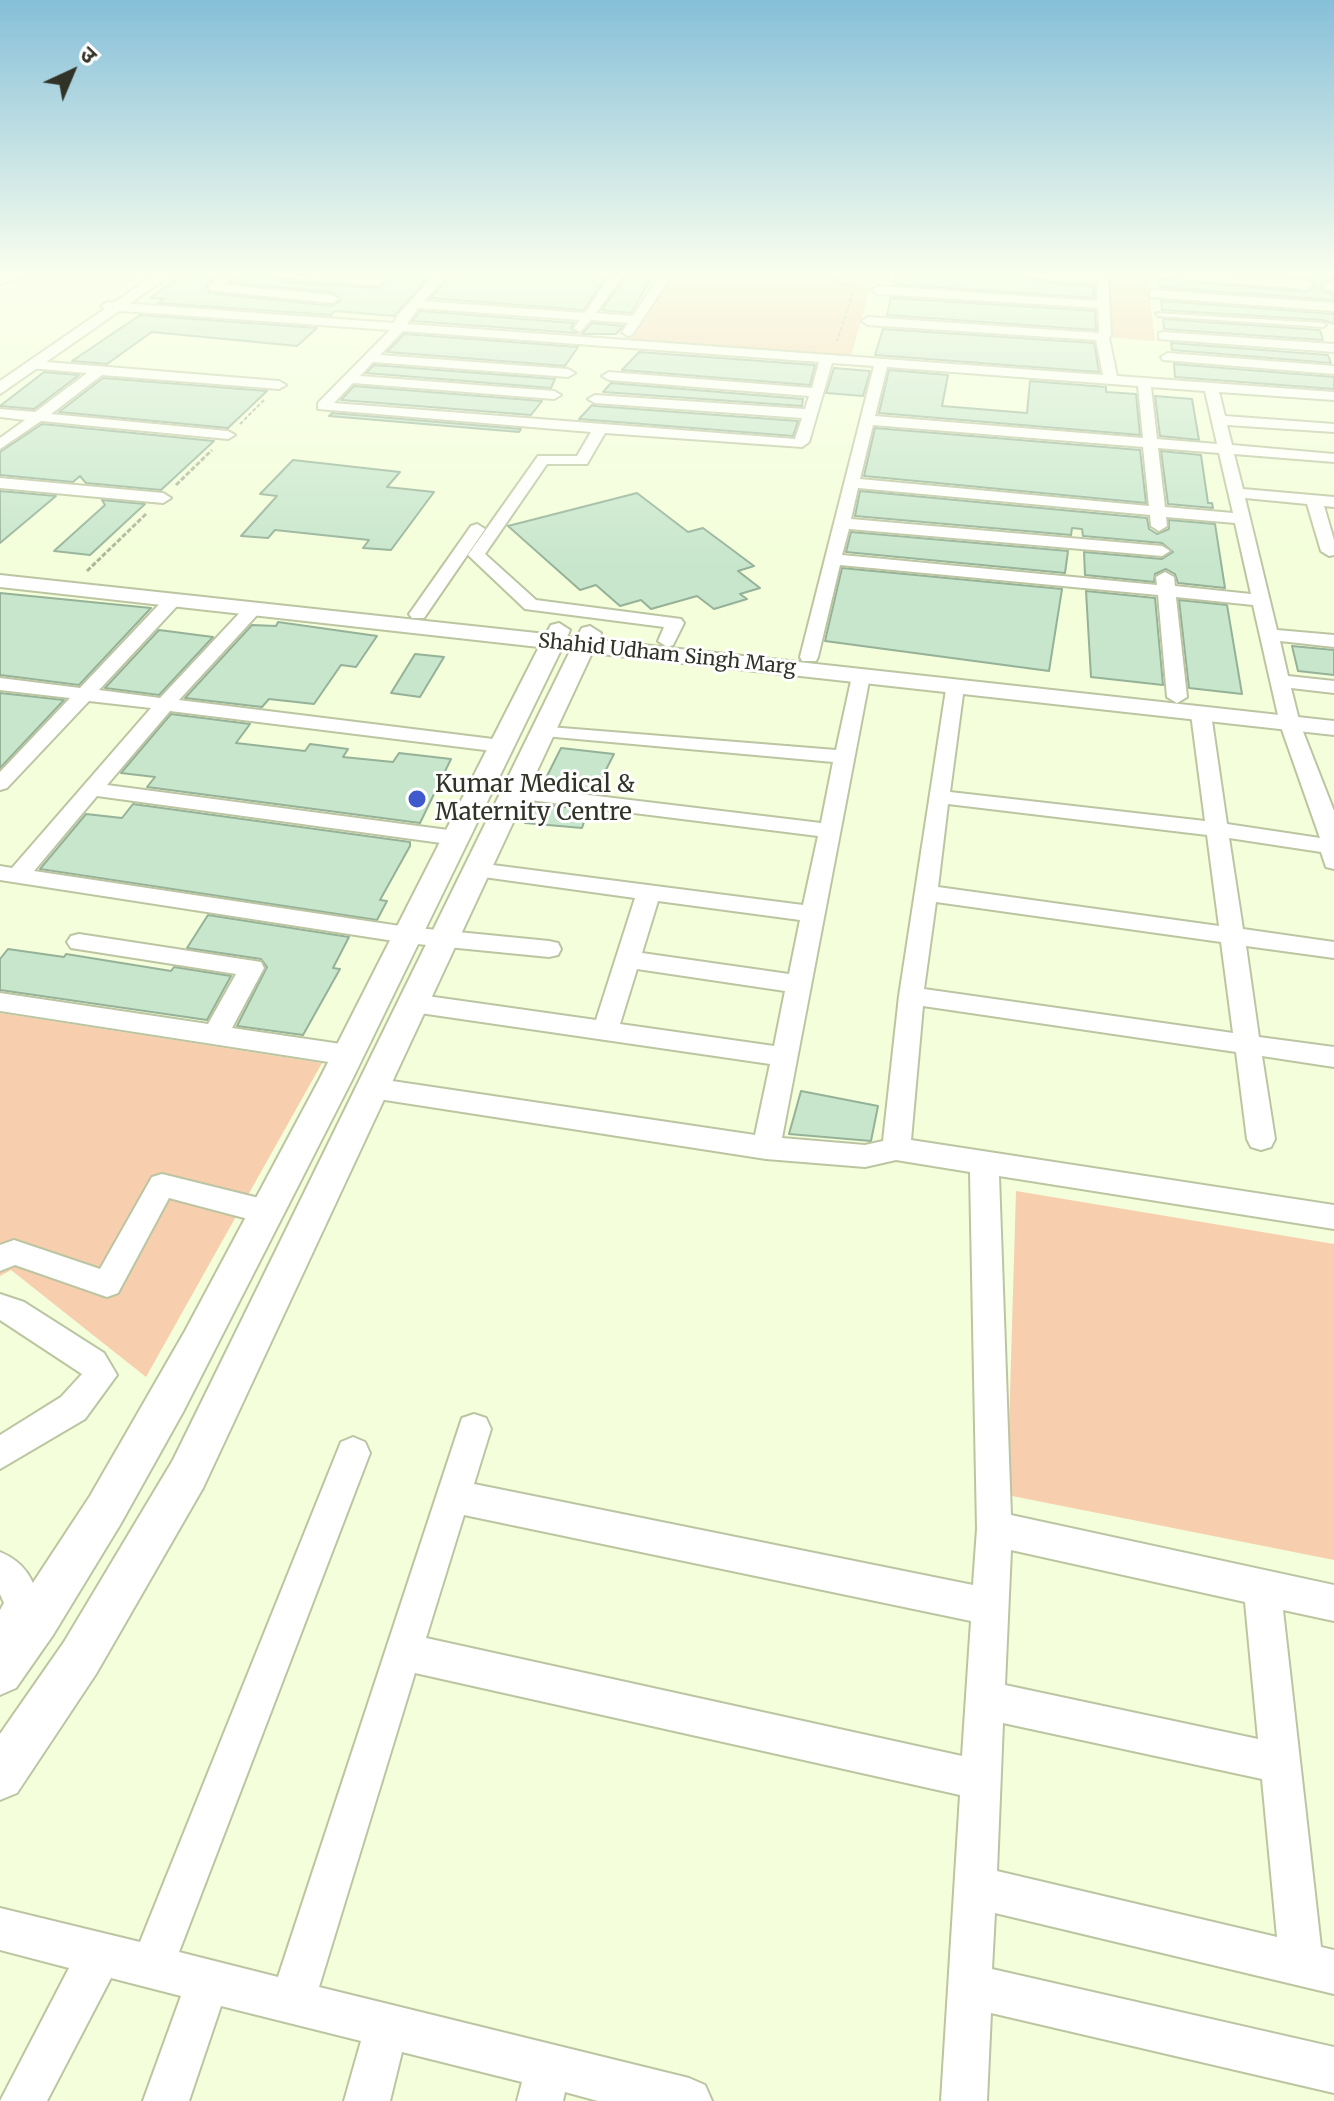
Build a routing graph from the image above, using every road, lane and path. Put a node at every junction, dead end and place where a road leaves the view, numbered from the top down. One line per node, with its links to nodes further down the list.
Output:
1 (23, 373): 26 (street)
2 (96, 373): 34 (street)
3 (136, 373): 22 (street)
4 (356, 373): 16 (street)
5 (461, 373): 24 (street)
6 (536, 373): 17 (street)
7 (586, 373): 17 (street)
8 (597, 373): 17 (street)
9 (714, 373): 20 (street)
10 (823, 373): 23 (street)
11 (879, 373): 35 (street)
12 (1043, 373): 18 (street)
13 (1110, 373): 18 (street)
14 (1172, 373): 21 (street)
15 (791, 375): 23 (street)
16 (350, 379): 24 (street); 32 (street)
17 (586, 379): 20 (street); 27 (street); 29 (street)
18 (1111, 380): 19 (street)
19 (1144, 382): 21 (street); 44 (street)
20 (708, 384): 23 (street); 30 (street)
21 (1175, 384): 25 (street)
22 (279, 385): 42 (path)
23 (818, 385): 33 (street)
24 (450, 387): 27 (street); 32 (street)
25 (1211, 387): 28 (street); 36 (street)
26 (0, 389)
27 (554, 395): 37 (street)
28 (1334, 396)
29 (595, 399): 30 (street); 39 (street)
30 (697, 406): 33 (street); 43 (street)
31 (0, 413): 34 (street)
32 (427, 414): 37 (street)
33 (809, 414): 43 (street)
34 (37, 417): 42 (street); 45 (street)
35 (867, 420): 44 (street); 51 (street)
36 (1219, 420): 38 (street); 46 (street)
37 (543, 424): 39 (street); 69 (street)
38 (1295, 425): 41 (street); 47 (street)
39 (577, 426): 40 (street)
40 (600, 428): 43 (street); 72 (street)
41 (1334, 428)
42 (228, 435): 53 (path)
43 (683, 435)
44 (1151, 443): 46 (street); 56 (street)
45 (0, 445)
46 (1226, 449): 49 (street); 52 (street)
47 (1306, 456): 48 (street); 49 (street)
48 (1333, 460)
49 (1282, 475): 52 (street); 54 (street)
50 (0, 483): 53 (street)
51 (851, 483): 56 (street); 58 (street)
52 (1237, 493): 57 (street)
53 (163, 498): 63 (path)
54 (1314, 500): 55 (street); 60 (street)
55 (1334, 502)
56 (1158, 511): 57 (street); 59 (street)
57 (1242, 519): 67 (street)
58 (841, 523): 59 (street); 61 (street)
59 (1162, 551): 65 (street)
60 (1329, 551)
61 (833, 559): 65 (street); 74 (street)
62 (0, 569): 63 (street, Shahid Udham Singh Marg)
63 (81, 577): 69 (street, Shahid Udham Singh Marg)
64 (0, 581): 66 (street, Shahid Udham Singh Marg)
65 (1166, 591): 67 (street); 81 (street)
66 (173, 600): 68 (street, Shahid Udham Singh Marg); 80 (street)
67 (1261, 600): 70 (street)
68 (253, 609): 71 (street, Shahid Udham Singh Marg); 82 (street)
69 (418, 614): 71 (street, Shahid Udham Singh Marg)
70 (1269, 635): 73 (street); 76 (street)
71 (572, 638): 72 (street, Shahid Udham Singh Marg); 75 (street, Shahid Udham Singh Marg); 87 (street); 88 (street)
72 (667, 641): 74 (street, Shahid Udham Singh Marg)
73 (1334, 641)
74 (809, 657): 81 (street, Shahid Udham Singh Marg)
75 (861, 676): 78 (street, Shahid Udham Singh Marg); 89 (street)
76 (1280, 681): 79 (street); 85 (street)
77 (0, 684): 80 (street)
78 (954, 687): 83 (street, Shahid Udham Singh Marg); 93 (street)
79 (1334, 687)
80 (84, 694): 82 (street); 90 (street)
81 (1177, 697): 85 (street, Shahid Udham Singh Marg)
82 (165, 704): 88 (street); 91 (street)
83 (1201, 714): 85 (street, Shahid Udham Singh Marg); 94 (street)
84 (1334, 714): 85 (street, Shahid Udham Singh Marg)
85 (1289, 716): 86 (street, Shahid Udham Singh Marg); 97 (street)
86 (1334, 728)
87 (544, 730): 89 (street); 92 (street)
88 (501, 746): 96 (street)
89 (845, 757): 95 (street)
90 (2, 779)
91 (92, 789): 96 (street); 99 (street)
92 (514, 792): 95 (street); 98 (street)
93 (939, 797): 94 (street); 101 (street)
94 (1217, 829): 97 (street); 104 (street)
95 (830, 831): 102 (street)
96 (456, 838): 103 (street)
97 (1332, 840)
98 (477, 870): 100 (street); 105 (street)
99 (8, 874): 103 (street)
100 (649, 892): 102 (street); 109 (street)
101 (926, 893): 104 (street); 111 (street)
102 (813, 914): 110 (street)
103 (407, 935): 105 (street); 117 (street)
104 (1233, 935): 108 (street); 116 (street)
105 (444, 938): 107 (street); 113 (street)
106 (79, 942): 115 (street)
107 (549, 949)
108 (1334, 950)
109 (628, 959): 110 (street); 114 (street)
110 (799, 984): 118 (street)
111 (911, 996): 116 (street); 123 (street)
112 (0, 1002): 115 (street)
113 (413, 1003): 114 (street); 120 (street)
114 (605, 1031): 118 (street)
115 (215, 1035): 117 (street)
116 (1248, 1044): 119 (street); 121 (street)
117 (348, 1055): 125 (street)
118 (784, 1057): 122 (street)
119 (1334, 1057)
120 (372, 1088): 122 (street); 143 (street)
121 (1261, 1139)
122 (766, 1148): 123 (street)
123 (896, 1149): 124 (street)
124 (984, 1164): 126 (street); 133 (street)
125 (267, 1212): 127 (street); 140 (street)
126 (1334, 1217)
127 (0, 1258)
128 (0, 1307): 130 (street)
129 (474, 1429): 132 (street)
130 (0, 1453)
131 (353, 1453): 148 (street)
132 (452, 1496): 137 (street); 139 (street)
133 (994, 1529): 135 (street); 137 (street)
134 (0, 1570): 138 (street)
135 (1262, 1587): 136 (street); 142 (street)
136 (1334, 1603)
137 (990, 1607): 141 (street)
138 (0, 1632)
139 (403, 1652): 144 (street); 152 (street)
140 (0, 1672)
141 (985, 1700): 142 (street); 144 (street)
142 (1281, 1763): 149 (street)
143 (0, 1776)
144 (981, 1780): 145 (street)
145 (975, 1887): 149 (street); 151 (street)
146 (0, 1929): 147 (street)
147 (100, 1954): 148 (street); 156 (street)
148 (152, 1967): 150 (street)
149 (1317, 1968)
150 (208, 1981): 152 (street); 157 (street)
151 (970, 1986): 154 (street); 160 (street)
152 (292, 2002): 153 (street)
153 (387, 2025): 155 (street); 158 (street)
154 (1334, 2070)
155 (544, 2084): 159 (street)
156 (22, 2101)
157 (166, 2101)
158 (367, 2101)
159 (689, 2101)
160 (964, 2101)

